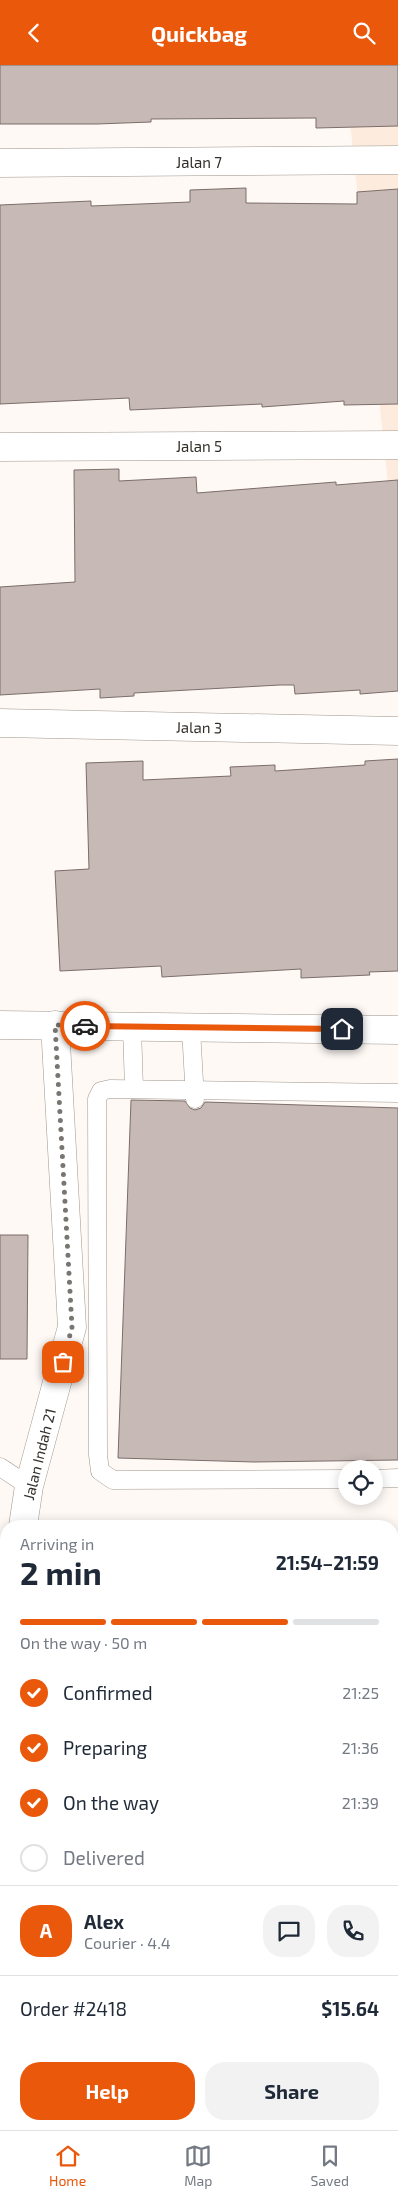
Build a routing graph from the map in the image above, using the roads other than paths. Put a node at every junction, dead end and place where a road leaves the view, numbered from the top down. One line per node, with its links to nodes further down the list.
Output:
1 (398, 161): 2 (street, Jalan 7)
2 (0, 163)
3 (398, 445): 4 (street, Jalan 5)
4 (0, 447)
5 (0, 723): 6 (street, Jalan 3)
6 (398, 731)
7 (0, 1025): 8 (street)
8 (55, 1025): 9 (street); 19 (street, Jalan Indah 21)
9 (132, 1027): 10 (street); 12 (lane)
10 (191, 1029): 11 (street); 14 (lane)
11 (398, 1030)
12 (134, 1089): 14 (lane); 16 (lane)
13 (398, 1093): 14 (lane)
14 (195, 1094)
15 (0, 1467): 19 (lane)
16 (338, 1479)
17 (383, 1479): 18 (lane)
18 (398, 1479)
19 (29, 1486): 20 (street, Jalan Indah 21)
20 (24, 1520)

